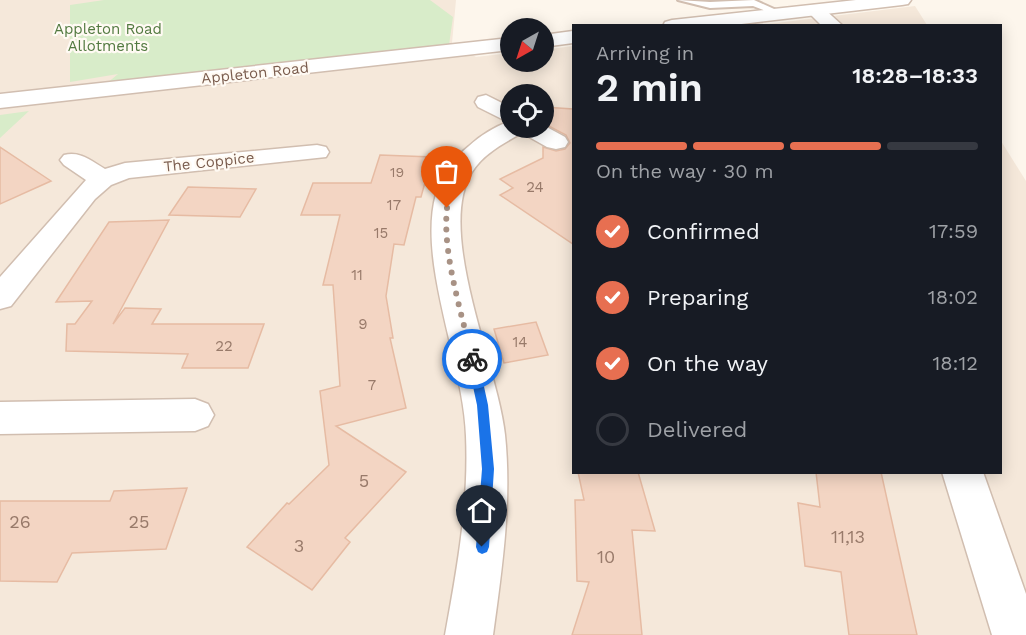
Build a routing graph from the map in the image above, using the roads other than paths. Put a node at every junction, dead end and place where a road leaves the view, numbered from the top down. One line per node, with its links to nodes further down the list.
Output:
1 (682, 0): 4 (lane)
2 (902, 0): 3 (street)
3 (814, 10): 4 (street); 6 (street)
4 (779, 13): 5 (street)
5 (688, 24)
6 (832, 24)
7 (572, 37): 8 (street)
8 (554, 40)
9 (500, 46): 10 (street, Appleton Road)
10 (0, 101)
11 (486, 102): 12 (street)
12 (500, 110)
13 (500, 136): 23 (street)
14 (549, 138): 15 (street)
15 (556, 142)
16 (316, 152): 18 (street, The Coppice)
17 (73, 160): 18 (street)
18 (102, 179): 19 (street, The Coppice)
19 (0, 298)
20 (195, 415): 21 (street)
21 (0, 418)
22 (963, 474): 24 (street)
23 (469, 635)
24 (1016, 635)

